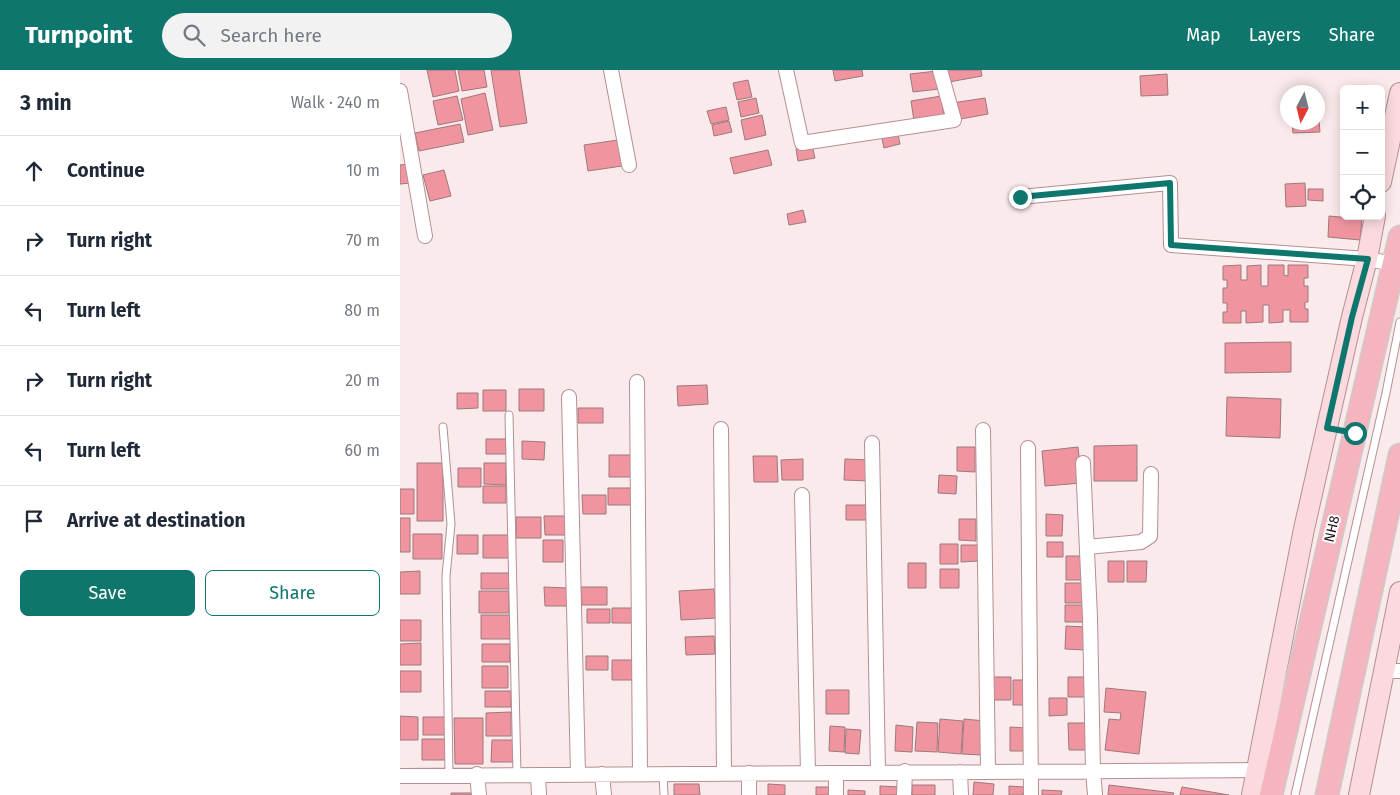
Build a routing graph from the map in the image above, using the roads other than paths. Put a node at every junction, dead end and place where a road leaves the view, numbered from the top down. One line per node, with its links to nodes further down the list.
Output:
1 (611, 70): 6 (street)
2 (786, 70): 3 (street)
3 (940, 70)
4 (400, 91): 10 (street)
5 (1400, 93): 7 (street)
6 (629, 165)
7 (1382, 175)
8 (1020, 197): 12 (street)
9 (1374, 220): 12 (street)
10 (425, 236)
11 (1397, 250): 12 (street); 21 (main road, NH8)
12 (1368, 259): 18 (street)
13 (1400, 322): 63 (lane)
14 (637, 382): 44 (street)
15 (569, 397): 42 (street)
16 (508, 416): 48 (lane)
17 (443, 427): 47 (lane)
18 (1327, 428): 21 (street); 33 (street)
19 (720, 429): 46 (street)
20 (983, 430): 35 (street)
21 (1355, 433): 33 (main road, NH8)
22 (872, 443): 40 (street)
23 (1028, 448): 31 (street)
24 (1400, 455): 64 (main road)
25 (1083, 463): 28 (street)
26 (1151, 474): 28 (street)
27 (802, 495): 38 (street)
28 (1087, 548): 32 (street)
29 (1400, 592): 30 (street)
30 (1392, 671): 65 (street)
31 (1031, 770): 32 (street); 35 (street); 59 (street)
32 (1093, 770): 33 (street); 60 (street)
33 (1267, 770): 61 (street); 62 (main road, NH8)
34 (905, 771): 36 (street); 40 (street); 57 (street)
35 (988, 771): 36 (street)
36 (960, 772): 58 (street)
37 (749, 773): 38 (street); 46 (street); 55 (street)
38 (808, 773): 39 (street)
39 (836, 773): 40 (street); 56 (street)
40 (878, 773)
41 (478, 774): 47 (street); 48 (street); 51 (street)
42 (578, 774): 43 (street); 49 (street)
43 (602, 774): 44 (street); 53 (street)
44 (640, 774): 45 (street)
45 (663, 774): 46 (street); 54 (lane)
46 (724, 774)
47 (449, 775): 50 (street)
48 (517, 775): 49 (street)
49 (538, 775): 52 (street)
50 (400, 776)
51 (479, 795)
52 (539, 795)
53 (604, 795)
54 (664, 795)
55 (749, 795)
56 (836, 795)
57 (904, 795)
58 (961, 795)
59 (1031, 795)
60 (1095, 795)
61 (1252, 795)
62 (1271, 795)
63 (1295, 795)
64 (1327, 795)
65 (1359, 795)

